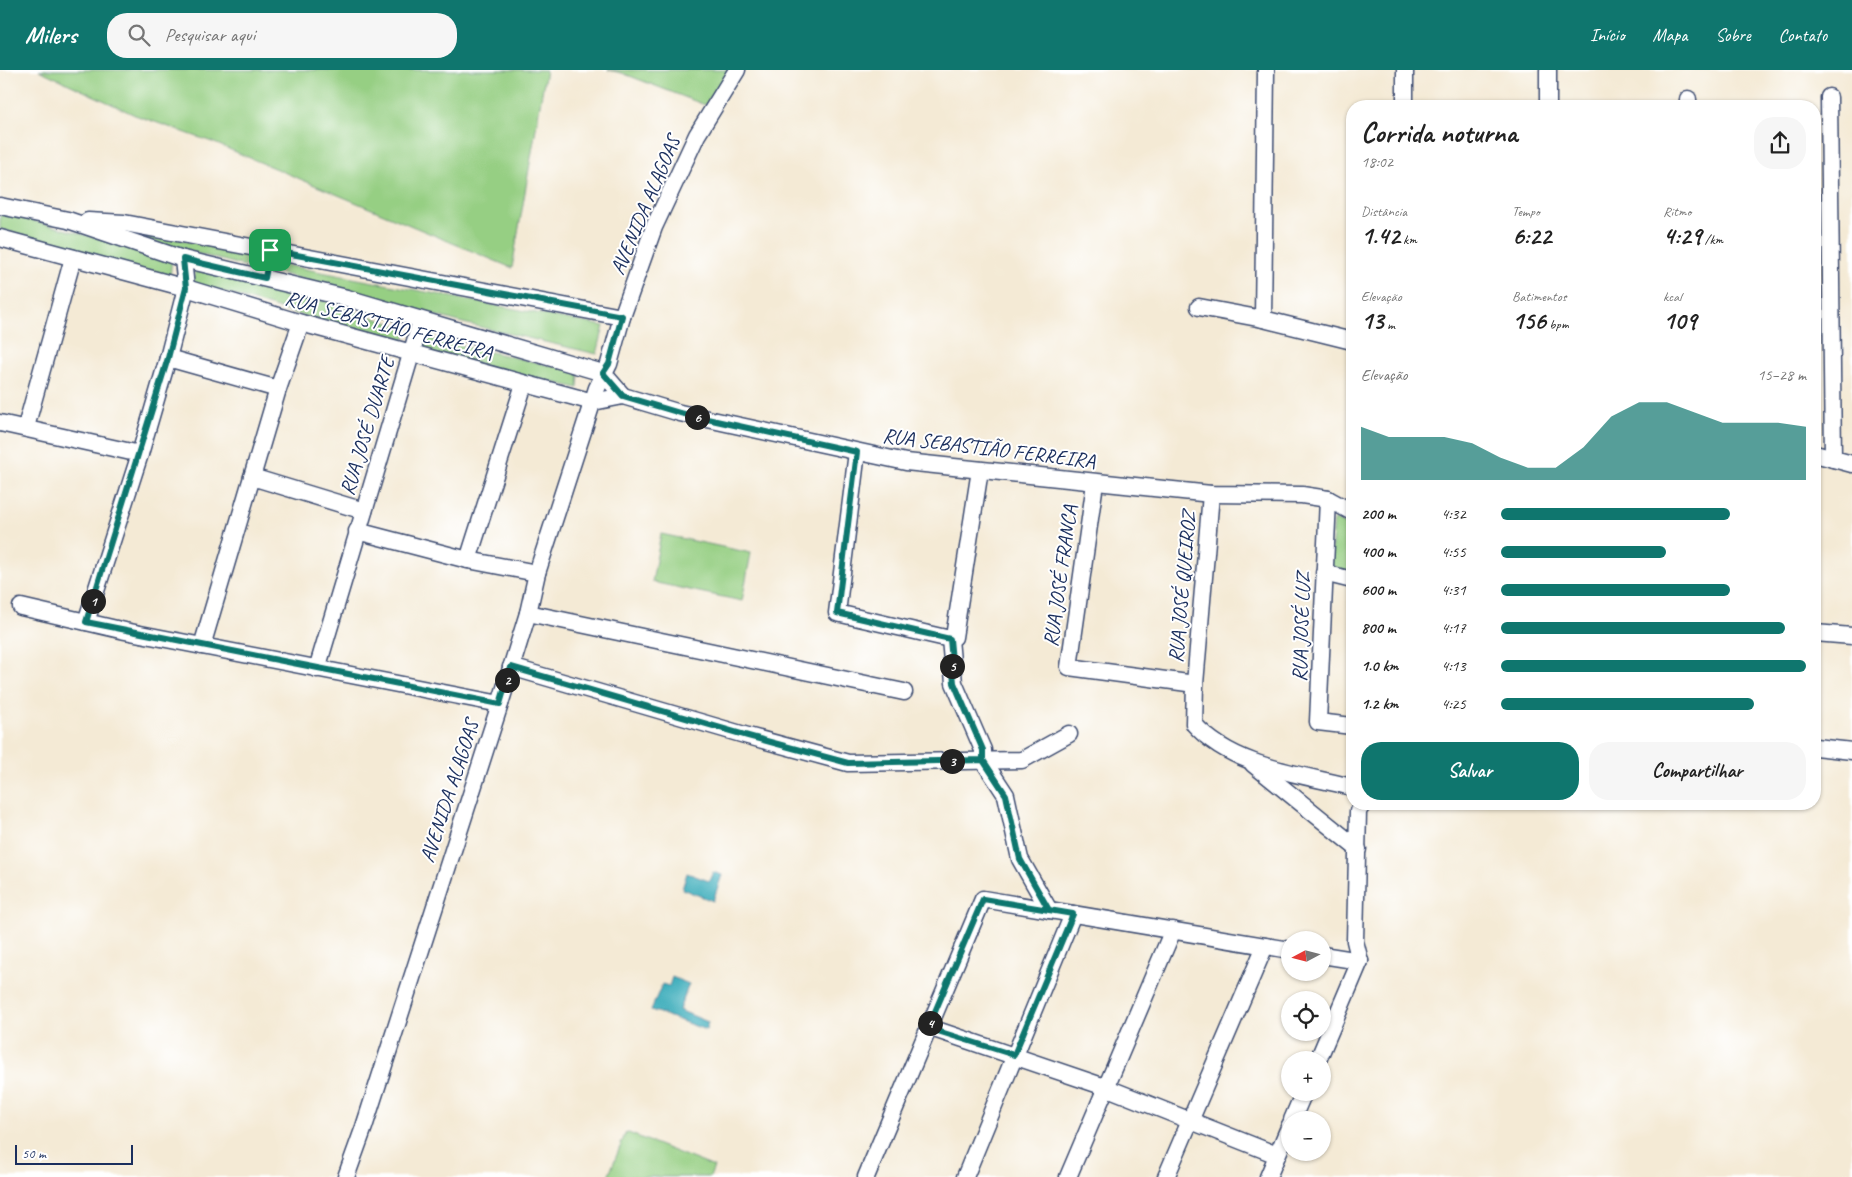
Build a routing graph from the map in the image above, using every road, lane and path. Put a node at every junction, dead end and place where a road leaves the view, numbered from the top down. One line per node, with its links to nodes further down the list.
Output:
1 (737, 70): 17 (street, AVENIDA ALAGOAS)
2 (1266, 70): 18 (street)
3 (1405, 70): 6 (street)
4 (1548, 70): 7 (street)
5 (1829, 97): 33 (street)
6 (1405, 100)
7 (1548, 100)
8 (0, 206): 9 (street, RUA SEBASTIÃO FERREIRA)
9 (68, 220): 11 (street, RUA SEBASTIÃO FERREIRA); 13 (street, RUA SEBASTIÃO FERREIRA)
10 (0, 238): 12 (street, RUA SEBASTIÃO FERREIRA)
11 (270, 250): 14 (street); 17 (street, RUA SEBASTIÃO FERREIRA)
12 (73, 258): 15 (street, RUA SEBASTIÃO FERREIRA); 29 (street)
13 (183, 259): 14 (street, RUA SEBASTIÃO FERREIRA); 15 (street)
14 (265, 278): 19 (street, RUA SEBASTIÃO FERREIRA)
15 (186, 288): 20 (street, RUA SEBASTIÃO FERREIRA); 23 (street)
16 (1198, 307): 18 (street)
17 (622, 316): 24 (street, AVENIDA ALAGOAS)
18 (1263, 319): 21 (street)
19 (420, 321): 22 (street, RUA JOSÉ DUARTE); 24 (street, RUA SEBASTIÃO FERREIRA)
20 (301, 323): 22 (street, RUA SEBASTIÃO FERREIRA); 26 (street)
21 (1346, 340)
22 (412, 353): 25 (street, RUA SEBASTIÃO FERREIRA); 41 (street, RUA JOSÉ DUARTE)
23 (168, 358): 26 (street); 31 (street)
24 (600, 382): 25 (street, RUA SEBASTIÃO FERREIRA); 27 (street); 27 (street, RUA SEBASTIÃO FERREIRA); 44 (street, AVENIDA ALAGOAS)
25 (524, 384): 43 (street)
26 (278, 389): 36 (street)
27 (623, 396): 30 (street, RUA SEBASTIÃO FERREIRA)
28 (0, 423): 29 (street)
29 (26, 427): 31 (street)
30 (857, 452): 35 (street, RUA SEBASTIÃO FERREIRA); 52 (street)
31 (140, 454): 49 (street)
32 (1821, 456): 33 (street)
33 (1833, 459): 34 (street)
34 (1852, 464)
35 (980, 470): 37 (street, RUA SEBASTIÃO FERREIRA); 52 (street)
36 (252, 477): 41 (street); 53 (street)
37 (1095, 483): 38 (street, RUA SEBASTIÃO FERREIRA); 56 (street, RUA JOSÉ FRANCA)
38 (1211, 494): 39 (street, RUA SEBASTIÃO FERREIRA); 56 (street, RUA JOSÉ QUEIROZ)
39 (1328, 499): 40 (street, RUA SEBASTIÃO FERREIRA); 45 (street, RUA JOSÉ LUZ)
40 (1346, 509)
41 (364, 510): 42 (street, RUA JOSÉ DUARTE)
42 (358, 531): 43 (street); 55 (street, RUA JOSÉ DUARTE)
43 (468, 560): 44 (street)
44 (537, 573): 48 (street, AVENIDA ALAGOAS)
45 (1324, 573): 46 (street); 59 (street, RUA JOSÉ LUZ)
46 (1346, 578)
47 (20, 607): 49 (street)
48 (528, 613): 54 (street, AVENIDA ALAGOAS); 57 (street)
49 (86, 622): 53 (street)
50 (1821, 633): 51 (street)
51 (1852, 636)
52 (951, 639): 63 (street)
53 (202, 646): 55 (street)
54 (511, 667): 58 (street, AVENIDA ALAGOAS); 63 (street)
55 (317, 669): 58 (street)
56 (1195, 684): 64 (street, RUA JOSÉ QUEIROZ)
57 (904, 692)
58 (500, 704): 82 (street, AVENIDA ALAGOAS)
59 (1346, 725)
60 (1069, 734): 63 (street)
61 (1821, 747): 62 (street)
62 (1852, 751)
63 (983, 760): 68 (street)
64 (1250, 761): 65 (street); 67 (street)
65 (1346, 785)
66 (1359, 810): 67 (street)
67 (1358, 849): 74 (street)
68 (1049, 910): 69 (street); 75 (street)
69 (1073, 914): 70 (street); 77 (street)
70 (1173, 930): 71 (street); 78 (street)
71 (1266, 946): 72 (street); 79 (street)
72 (1281, 948)
73 (1331, 956): 74 (street)
74 (1360, 961): 76 (street)
75 (928, 1028): 77 (street); 83 (street)
76 (1322, 1051)
77 (1014, 1055): 78 (street); 84 (street)
78 (1105, 1087): 79 (street); 85 (street)
79 (1190, 1122): 81 (street); 86 (street)
80 (1281, 1146): 81 (street)
81 (1277, 1155): 87 (street)
82 (346, 1177)
83 (866, 1177)
84 (965, 1177)
85 (1068, 1177)
86 (1166, 1177)
87 (1268, 1177)

